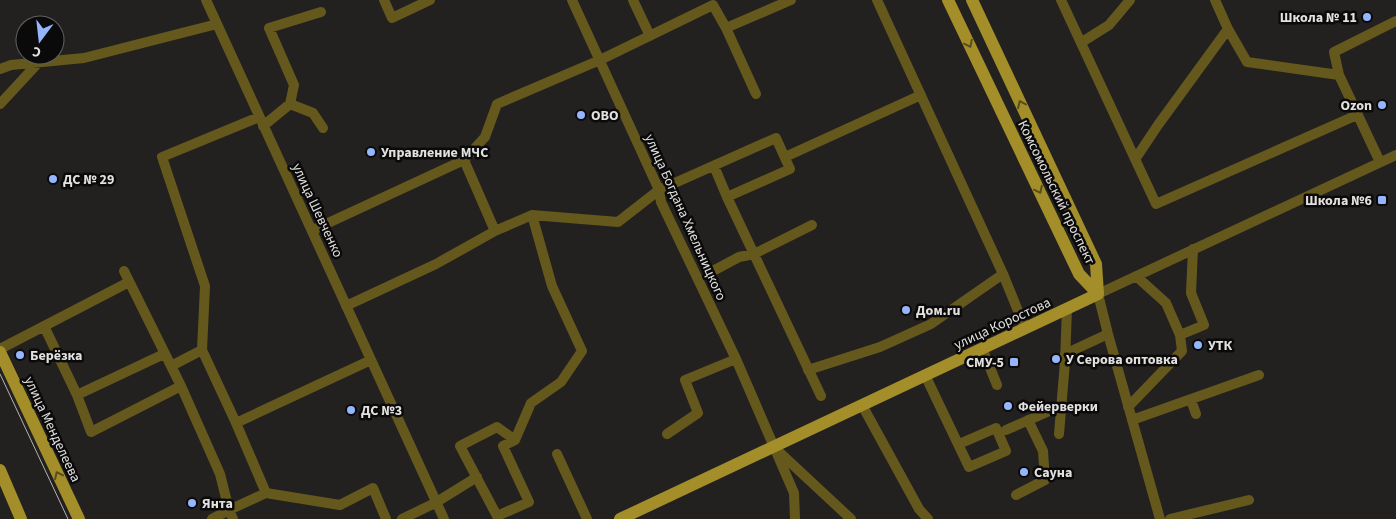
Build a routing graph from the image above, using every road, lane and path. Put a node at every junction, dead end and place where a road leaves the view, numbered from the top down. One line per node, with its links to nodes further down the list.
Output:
1 (206, 0): 16 (street, улица Шевченко); 102 (street, улица Шевченко)
2 (384, 0): 3 (street)
3 (430, 0)
4 (572, 0): 22 (street, улица Богдана Хмельницкого)
5 (633, 0): 19 (street)
6 (791, 0): 17 (street)
7 (877, 0): 28 (street)
8 (948, 0): 53 (main road, Комсомольский проспект, one-way to 53)
9 (972, 0): 53 (main road, Комсомольский проспект, one-way to 9)
10 (1062, 0): 20 (street)
11 (1130, 0): 20 (street)
12 (1215, 0): 18 (street)
13 (712, 2): 17 (street); 19 (street)
14 (321, 12): 30 (street)
15 (1396, 21): 26 (street)
16 (216, 24): 21 (street); 32 (street, улица Шевченко)
17 (726, 28): 27 (street)
18 (1228, 29): 26 (street); 36 (street)
19 (650, 36): 22 (street)
20 (1082, 42): 36 (street)
21 (65, 60)
22 (600, 60): 37 (street); 40 (street, улица Богдана Хмельницкого)
23 (20, 65): 25 (street)
24 (36, 65): 29 (street)
25 (0, 69)
26 (1339, 75): 31 (street)
27 (756, 94)
28 (920, 95): 35 (street); 50 (street)
29 (0, 104)
30 (290, 104): 32 (street); 33 (street)
31 (1357, 115): 36 (street); 38 (street)
32 (261, 121): 44 (street, улица Шевченко); 61 (street)
33 (322, 128)
34 (1396, 154): 38 (street, улица Коростова)
35 (785, 158): 39 (street); 41 (street)
36 (1136, 158)
37 (464, 160): 44 (street); 45 (street)
38 (1380, 162): 46 (street, улица Коростова)
39 (714, 166): 40 (street); 41 (street)
40 (659, 190): 42 (street); 65 (street, улица Богдана Хмельницкого)
41 (727, 197): 47 (street)
42 (532, 215): 45 (street); 86 (street)
43 (812, 225): 47 (street)
44 (312, 230): 54 (street, улица Шевченко)
45 (495, 231): 54 (street)
46 (1193, 249): 51 (street, улица Коростова); 59 (street)
47 (754, 254): 49 (street); 68 (street)
48 (124, 271): 52 (street)
49 (711, 272)
50 (1003, 274): 57 (street); 68 (street)
51 (1136, 276): 53 (street, улица Коростова); 59 (street)
52 (130, 282): 56 (street); 63 (street)
53 (1098, 294): 55 (main road, улица Коростова); 58 (street)
54 (346, 306): 66 (street, улица Шевченко)
55 (1067, 308): 57 (main road, улица Коростова); 64 (street)
56 (44, 326): 62 (street); 73 (street)
57 (1025, 328): 60 (main road, улица Коростова)
58 (1108, 334): 64 (street); 78 (street)
59 (1180, 335): 78 (street)
60 (982, 348): 69 (main road, улица Коростова); 71 (street)
61 (202, 350): 67 (street); 82 (street)
62 (0, 351): 98 (main road, улица Менделеева, one-way to 62)
63 (164, 354): 67 (street); 73 (street)
64 (1065, 354): 77 (street)
65 (736, 359): 84 (street); 88 (street, улица Богдана Хмельницкого)
66 (371, 360): 82 (street); 95 (street, улица Шевченко)
67 (170, 366): 72 (street)
68 (808, 370): 74 (street)
69 (925, 375): 76 (main road, улица Коростова); 87 (street)
70 (1259, 375): 75 (street)
71 (997, 384)
72 (181, 386): 73 (street); 96 (street)
73 (77, 396)
74 (821, 396)
75 (1191, 400): 79 (street); 81 (street)
76 (862, 405): 88 (main road, улица Коростова); 107 (street)
77 (1063, 405): 80 (street); 85 (street)
78 (1128, 407): 81 (street)
79 (1196, 414)
80 (1028, 420): 83 (street); 93 (street)
81 (1132, 420): 108 (street)
82 (236, 423): 92 (street)
83 (1006, 430)
84 (666, 434)
85 (1059, 434)
86 (515, 440): 91 (street); 91 (street)
87 (959, 444): 87 (street)
88 (774, 447): 104 (main road, улица Коростова); 105 (street, улица Богдана Хмельницкого); 106 (street)
89 (557, 454): 103 (street)
90 (0, 470): 97 (main road)
91 (476, 477): 95 (street)
92 (266, 493): 96 (street); 100 (street)
93 (1016, 495)
94 (1249, 500): 109 (street)
95 (435, 503): 101 (street); 102 (street, улица Шевченко)
96 (231, 515): 99 (street)
97 (22, 519)
98 (79, 519)
99 (212, 519)
100 (386, 519)
101 (402, 519)
102 (443, 519)
103 (587, 519)
104 (620, 519)
105 (796, 519)
106 (851, 519)
107 (928, 519)
108 (1160, 519)
109 (1170, 519)

